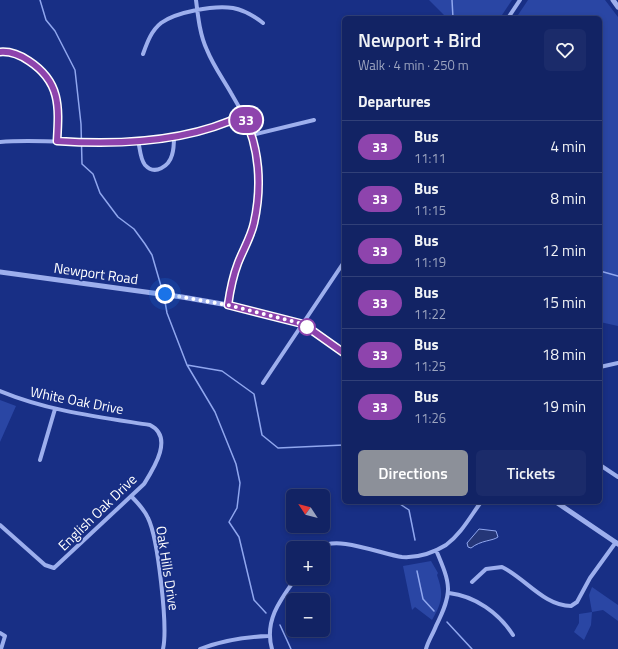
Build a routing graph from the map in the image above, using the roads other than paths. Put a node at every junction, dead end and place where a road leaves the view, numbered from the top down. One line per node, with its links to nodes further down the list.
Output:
1 (196, 0): 5 (street)
2 (520, 0): 6 (street)
3 (613, 0): 4 (street)
4 (618, 7)
5 (198, 11): 7 (street); 9 (street); 10 (street)
6 (509, 16)
7 (263, 23)
8 (0, 52): 15 (street)
9 (143, 54)
10 (243, 115): 12 (street); 13 (street)
11 (314, 120): 12 (street)
12 (252, 135): 19 (street)
13 (174, 136): 14 (street); 14 (street)
14 (138, 140): 15 (street)
15 (57, 141): 16 (street)
16 (0, 142)
17 (342, 265): 20 (street)
18 (0, 272): 19 (street, Newport Road)
19 (228, 305): 20 (street, Newport Road)
20 (303, 324): 21 (street, Newport Road); 24 (street)
21 (342, 352)
22 (618, 363): 23 (street)
23 (602, 367)
24 (264, 383)
25 (0, 392): 26 (street, White Oak Drive)
26 (54, 410): 27 (street, White Oak Drive); 28 (street)
27 (150, 425): 31 (street, English Oak Drive)
28 (40, 460)
29 (602, 466): 30 (street)
30 (618, 477)
31 (131, 496): 34 (street, English Oak Drive); 45 (street, Oak Hills Drive)
32 (479, 504): 37 (street)
33 (559, 504): 35 (street)
34 (0, 525)
35 (617, 543): 38 (street)
36 (330, 544): 37 (street)
37 (436, 550): 40 (street)
38 (472, 582)
39 (291, 585): 43 (street)
40 (449, 593): 42 (street); 48 (street)
41 (0, 633): 44 (street)
42 (513, 635)
43 (268, 636): 46 (street); 47 (street)
44 (1, 649)
45 (163, 649)
46 (200, 649)
47 (272, 649)
48 (426, 649)

